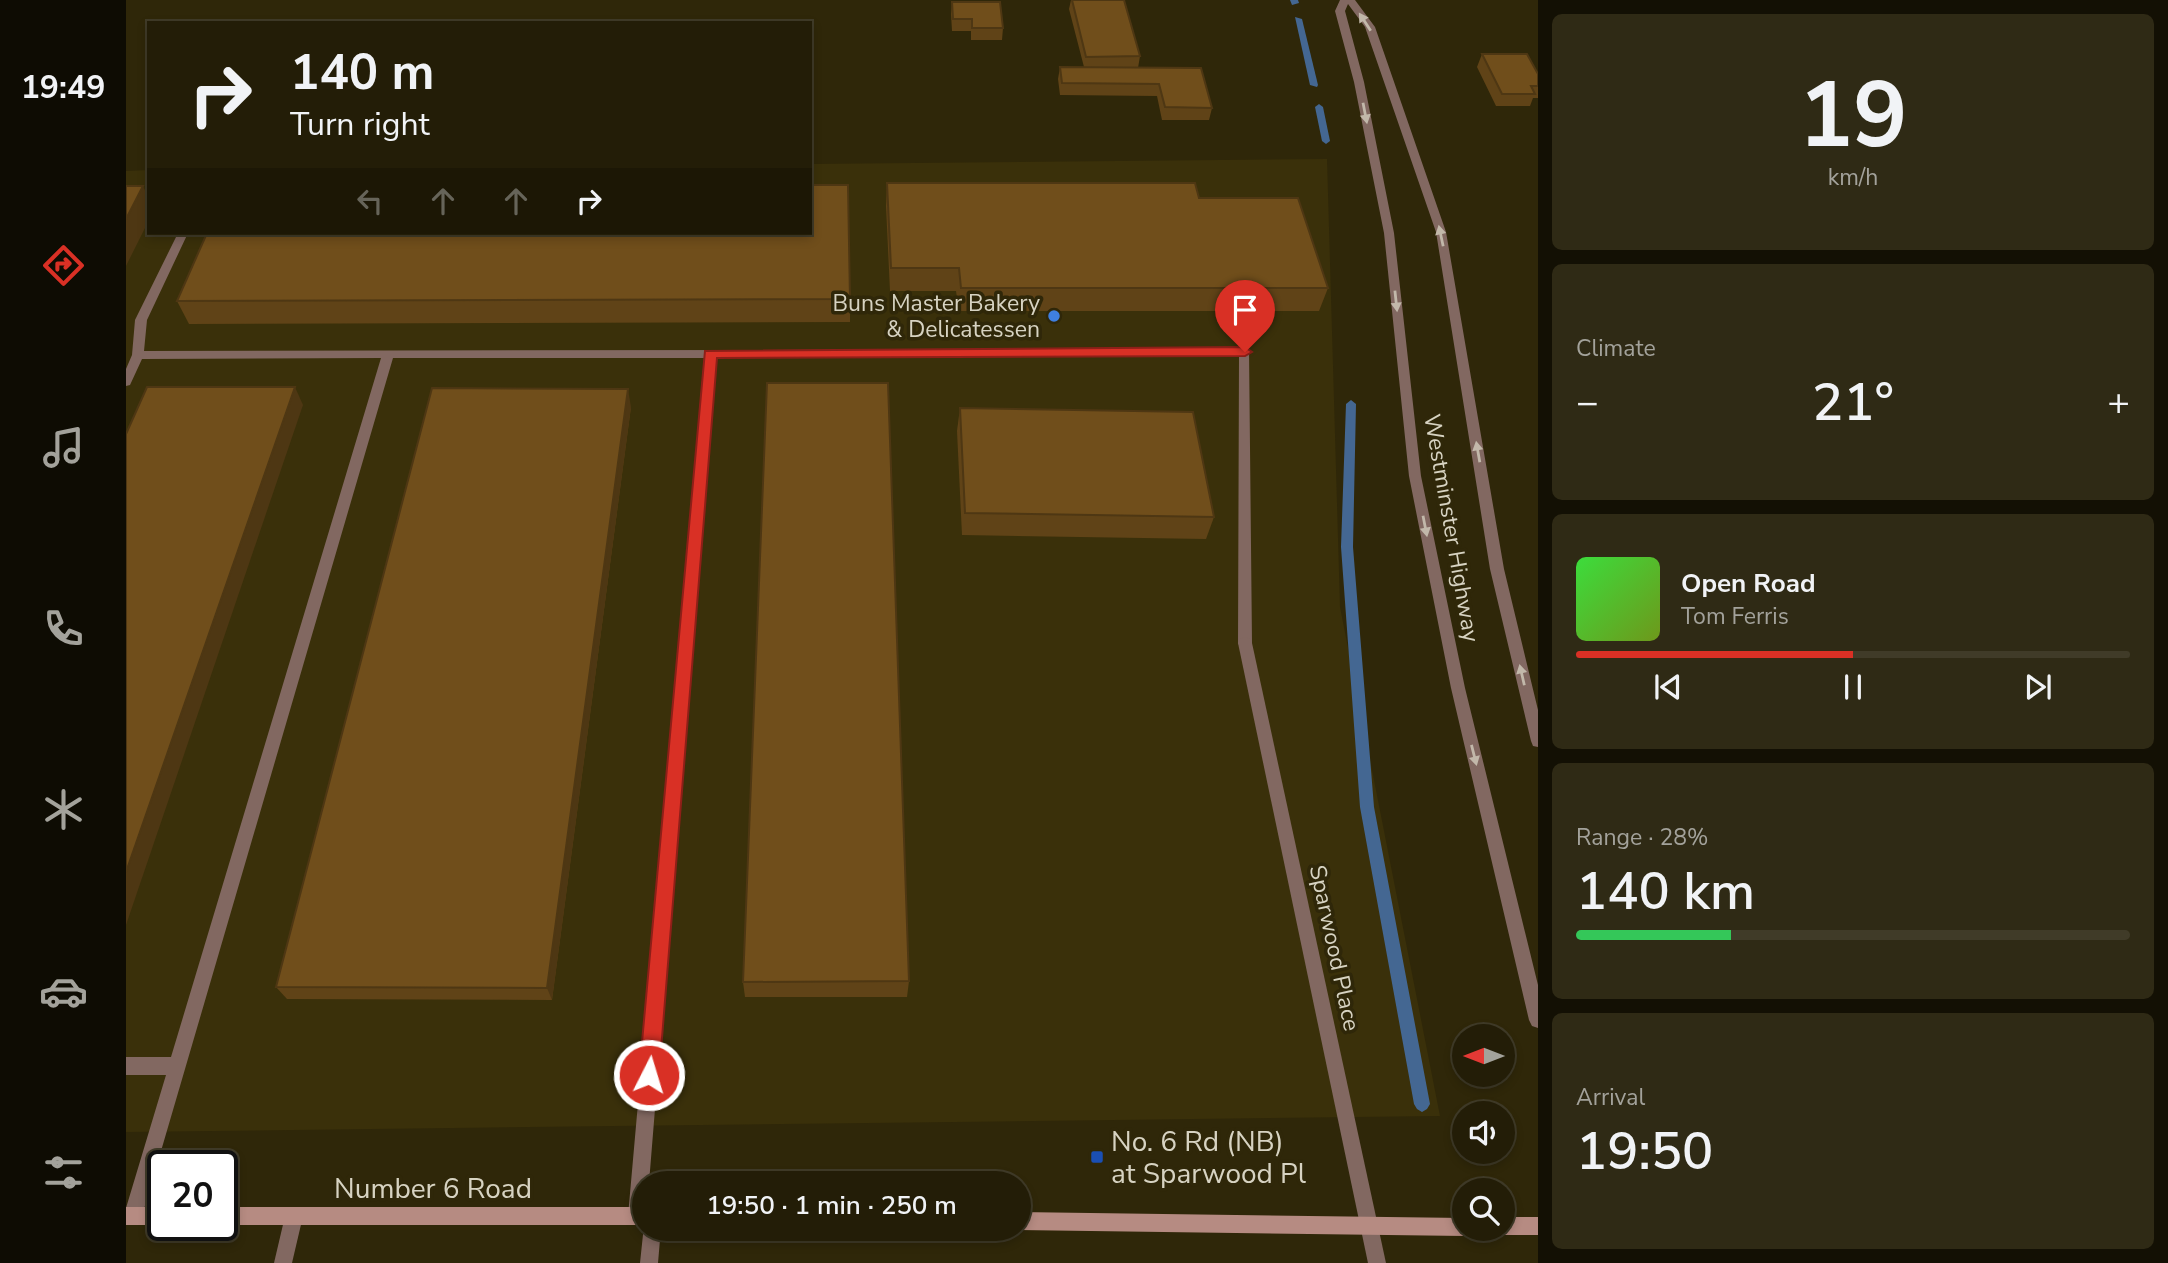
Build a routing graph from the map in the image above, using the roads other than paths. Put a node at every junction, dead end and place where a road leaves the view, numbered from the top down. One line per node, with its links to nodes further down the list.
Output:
1 (1347, 0): 7 (street, Westminster Highway, one-way to 1); 8 (street, Westminster Highway, one-way to 8)
2 (182, 235): 5 (street)
3 (388, 354): 4 (street); 5 (street); 10 (street)
4 (710, 354): 11 (street); 20 (street, Sparwood Place)
5 (138, 355): 6 (street)
6 (126, 382)
7 (1538, 741)
8 (1538, 1020)
9 (126, 1066): 10 (street)
10 (177, 1066): 12 (street)
11 (645, 1171)
12 (129, 1216): 13 (main road)
13 (147, 1216)
14 (238, 1216): 15 (main road, Number 6 Road)
15 (294, 1216): 16 (main road, Number 6 Road); 23 (street)
16 (632, 1216)
17 (1031, 1221): 20 (main road)
18 (1515, 1226): 19 (main road)
19 (1538, 1226)
20 (1369, 1227): 21 (main road); 25 (street, Sparwood Place)
21 (1452, 1227)
22 (651, 1241): 24 (street)
23 (283, 1263)
24 (649, 1263)
25 (1377, 1263)

